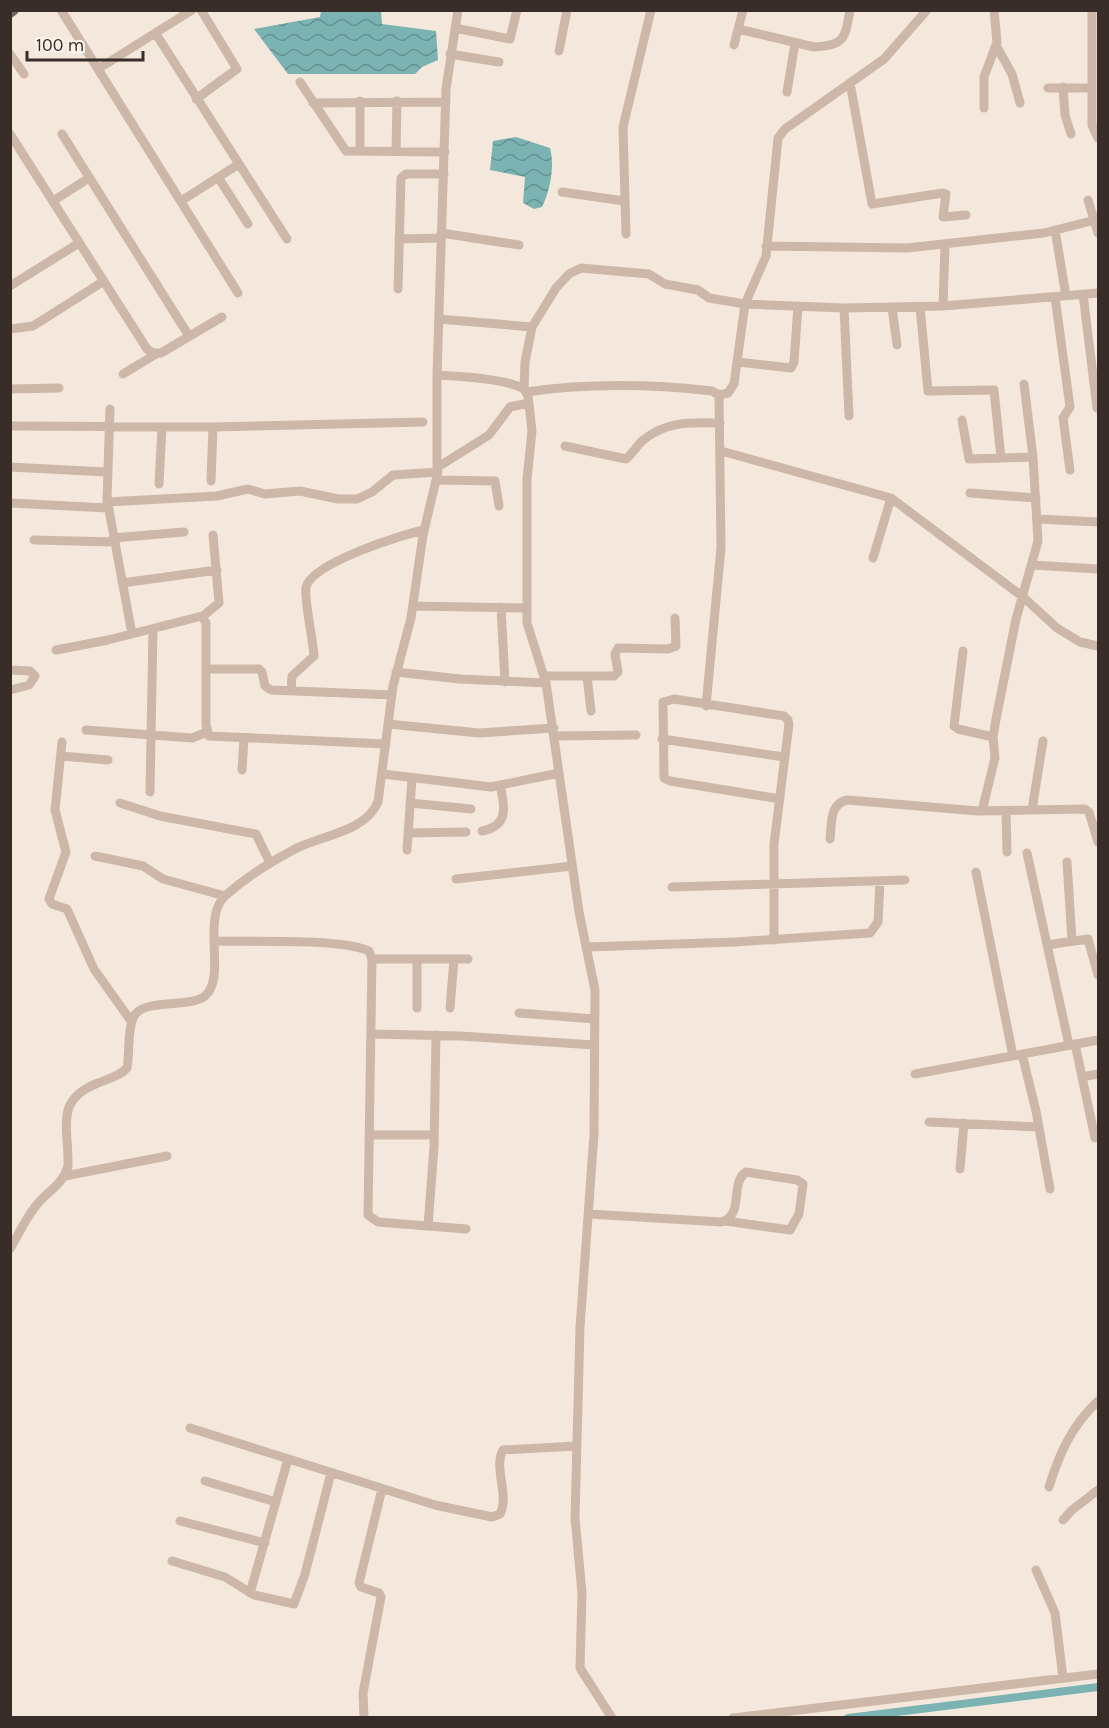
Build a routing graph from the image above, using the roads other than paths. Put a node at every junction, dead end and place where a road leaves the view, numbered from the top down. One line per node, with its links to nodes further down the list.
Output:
1 (61, 10): 24 (street)
2 (192, 10): 15 (street)
3 (201, 10): 32 (street)
4 (458, 10): 13 (street)
5 (516, 10): 13 (street)
6 (567, 10): 19 (street)
7 (651, 10): 54 (street)
8 (743, 10): 14 (street)
9 (850, 10): 16 (street)
10 (927, 10): 27 (street)
11 (993, 10): 18 (street)
12 (1092, 10): 23 (street)
13 (454, 28): 21 (street)
14 (738, 29): 16 (street); 17 (street)
15 (156, 34): 24 (street); 32 (street)
16 (795, 43): 31 (street)
17 (734, 45)
18 (997, 47): 37 (street); 38 (street)
19 (559, 51)
20 (10, 54): 25 (street)
21 (450, 54): 22 (street); 35 (street)
22 (499, 62)
23 (1095, 65): 30 (street)
24 (98, 69): 53 (street)
25 (24, 74)
26 (300, 82): 36 (street)
27 (850, 83): 55 (street); 67 (street)
28 (1064, 87): 29 (street); 30 (street); 41 (street)
29 (1048, 88)
30 (1091, 88): 42 (street)
31 (787, 92)
32 (196, 99): 46 (street)
33 (360, 101): 34 (street); 36 (street); 43 (street)
34 (397, 101): 35 (street); 44 (street)
35 (446, 102): 45 (street)
36 (313, 103): 43 (street)
37 (1020, 103)
38 (984, 108)
39 (10, 134): 52 (street)
40 (62, 134): 49 (street)
41 (1071, 134)
42 (1098, 138)
43 (360, 151): 44 (street)
44 (396, 152): 45 (street)
45 (445, 152): 47 (street)
46 (239, 164): 48 (street); 62 (street)
47 (444, 174): 61 (street); 63 (street)
48 (218, 177): 53 (street); 57 (street)
49 (89, 178): 52 (street); 86 (street)
50 (562, 192): 54 (street)
51 (1088, 200): 56 (street)
52 (53, 201): 64 (street)
53 (181, 201): 71 (street)
54 (624, 201): 60 (street)
55 (966, 214)
56 (1095, 220): 58 (street); 59 (street)
57 (248, 224)
58 (1055, 230): 66 (street); 74 (street)
59 (1098, 233)
60 (626, 234)
61 (441, 236): 63 (street); 65 (street); 83 (street)
62 (287, 239)
63 (399, 239): 70 (street)
64 (79, 243): 68 (street); 69 (street)
65 (519, 245)
66 (945, 245): 67 (street); 78 (street)
67 (766, 246): 76 (street)
68 (104, 281): 85 (street); 88 (street)
69 (10, 286)
70 (398, 289)
71 (238, 293)
72 (1098, 293): 73 (street)
73 (1083, 294): 74 (street); 98 (street)
74 (1066, 296): 75 (street)
75 (1055, 297): 78 (street); 113 (street)
76 (745, 304): 77 (street); 84 (street); 89 (street)
77 (798, 306): 81 (street); 89 (street)
78 (943, 306): 80 (street)
79 (892, 307): 80 (street); 81 (street); 87 (street)
80 (920, 307): 111 (street)
81 (843, 308): 100 (street)
82 (222, 317): 86 (street)
83 (439, 319): 84 (street); 91 (street)
84 (532, 327): 95 (street)
85 (10, 329)
86 (189, 336): 88 (street)
87 (897, 345)
88 (156, 354): 90 (street)
89 (738, 362): 96 (street)
90 (123, 374)
91 (437, 375): 95 (street); 115 (street)
92 (1024, 384): 110 (street)
93 (59, 388): 94 (street)
94 (10, 389)
95 (525, 390): 96 (street); 97 (street)
96 (719, 395): 103 (street)
97 (529, 403): 115 (street); 139 (street)
98 (1097, 408)
99 (110, 409): 105 (street)
100 (849, 416)
101 (962, 420): 111 (street)
102 (423, 422): 107 (street)
103 (720, 423): 108 (street); 109 (street)
104 (10, 426): 105 (street)
105 (109, 427): 106 (street); 114 (street)
106 (162, 427): 107 (street); 117 (street)
107 (213, 427): 116 (street)
108 (565, 446)
109 (721, 451): 119 (street); 156 (street)
110 (1033, 457): 111 (street); 120 (street)
111 (1001, 458)
112 (10, 467): 114 (street)
113 (1070, 470)
114 (106, 472): 122 (street)
115 (438, 473): 122 (street); 123 (street); 126 (street)
116 (211, 481)
117 (159, 484)
118 (970, 493): 120 (street)
119 (891, 498): 131 (street); 136 (street)
120 (1036, 498): 124 (street)
121 (10, 503): 122 (street)
122 (107, 505): 130 (street)
123 (499, 506)
124 (1038, 519): 125 (street); 132 (street)
125 (1098, 522)
126 (424, 530): 137 (street); 154 (street)
127 (184, 532): 130 (street)
128 (213, 535): 134 (street)
129 (34, 540): 130 (street)
130 (113, 540): 135 (street)
131 (873, 558)
132 (1032, 565): 133 (street); 136 (street)
133 (1098, 569)
134 (217, 570): 135 (street); 140 (street)
135 (122, 583): 143 (street)
136 (1022, 596): 144 (street); 164 (street)
137 (413, 606): 138 (street); 149 (street)
138 (501, 607): 139 (street); 152 (street)
139 (527, 608): 151 (street)
140 (203, 616): 142 (street); 147 (street)
141 (675, 618): 150 (street)
142 (153, 629): 143 (street); 162 (street)
143 (132, 634): 145 (street)
144 (1098, 646)
145 (56, 650)
146 (963, 651): 164 (street)
147 (207, 669): 154 (street); 160 (street)
148 (10, 670): 153 (street)
149 (396, 672): 152 (street); 155 (street)
150 (587, 676): 151 (street); 157 (street)
151 (545, 680): 152 (street); 161 (street)
152 (505, 682)
153 (11, 690)
154 (291, 691): 155 (street)
155 (392, 695): 158 (street)
156 (706, 706): 166 (street); 171 (street)
157 (591, 711)
158 (388, 724): 161 (street); 169 (street)
159 (86, 730): 162 (street)
160 (207, 732): 162 (street); 165 (street)
161 (554, 732): 163 (street); 174 (street)
162 (153, 735): 178 (street)
163 (636, 735)
164 (993, 736): 184 (street)
165 (243, 738): 169 (street); 173 (street)
166 (662, 739): 171 (street); 179 (street)
167 (1043, 741): 183 (street)
168 (62, 742): 170 (street)
169 (386, 744): 175 (street)
170 (61, 756): 172 (street); 219 (street)
171 (784, 757): 179 (street)
172 (108, 760)
173 (242, 770)
174 (559, 773): 177 (street); 197 (street)
175 (388, 775): 176 (street); 196 (street)
176 (412, 778): 177 (street); 181 (street)
177 (500, 785): 186 (street)
178 (150, 792)
179 (780, 799): 202 (street)
180 (120, 803): 196 (street)
181 (410, 803): 182 (street); 188 (street)
182 (471, 809)
183 (1032, 810): 185 (street); 190 (street)
184 (982, 811): 185 (street); 189 (street)
185 (1006, 811): 192 (street)
186 (482, 831)
187 (466, 832): 188 (street)
188 (408, 833): 191 (street)
189 (830, 838)
190 (1098, 842)
191 (407, 850)
192 (1007, 852)
193 (1027, 854): 208 (street)
194 (95, 856): 204 (street)
195 (1067, 862): 207 (street)
196 (270, 863): 204 (street)
197 (572, 866): 199 (street); 209 (street)
198 (976, 872): 225 (street)
199 (456, 879)
200 (905, 879): 201 (street)
201 (880, 881): 202 (street); 205 (street)
202 (774, 885): 203 (street); 205 (street)
203 (672, 887)
204 (225, 896): 206 (street)
205 (774, 940): 209 (street)
206 (214, 941): 210 (street); 219 (street)
207 (1072, 941): 208 (street); 214 (street)
208 (1047, 945): 223 (street)
209 (587, 947): 218 (street)
210 (372, 959): 211 (street); 220 (street)
211 (417, 959): 212 (street); 215 (street)
212 (454, 959): 213 (street); 216 (street)
213 (468, 959)
214 (1098, 975)
215 (417, 1008)
216 (450, 1008)
217 (519, 1013): 218 (street)
218 (594, 1019): 224 (street)
219 (132, 1021): 237 (street)
220 (372, 1034): 221 (street); 233 (street)
221 (435, 1035): 224 (street); 232 (street)
222 (1098, 1040): 223 (street)
223 (1072, 1044): 225 (street); 228 (street)
224 (594, 1045): 239 (street)
225 (1017, 1055): 226 (street); 231 (street)
226 (915, 1074)
227 (1098, 1074): 228 (street)
228 (1082, 1077): 234 (street)
229 (929, 1122): 230 (street)
230 (964, 1123): 231 (street); 236 (street)
231 (1039, 1127): 238 (street)
232 (434, 1135): 233 (street); 241 (street)
233 (369, 1136): 241 (street)
234 (1095, 1138)
235 (167, 1156): 237 (street)
236 (960, 1169)
237 (65, 1176): 243 (street)
238 (1050, 1189)
239 (589, 1214): 240 (street); 246 (street)
240 (725, 1221): 240 (street)
241 (428, 1226): 242 (street)
242 (466, 1228)
243 (10, 1249)
244 (1098, 1401): 250 (street)
245 (190, 1428): 247 (street)
246 (576, 1446): 251 (street); 263 (street)
247 (288, 1459): 248 (street); 253 (street)
248 (331, 1473): 251 (street); 259 (street)
249 (205, 1481): 253 (street)
250 (1049, 1487)
251 (382, 1490): 262 (street)
252 (1098, 1490): 254 (street)
253 (276, 1502): 256 (street)
254 (1064, 1520)
255 (180, 1521): 256 (street)
256 (265, 1543): 259 (street)
257 (172, 1561): 259 (street)
258 (1036, 1570): 261 (street)
259 (250, 1593)
260 (1098, 1674): 261 (street)
261 (1063, 1678): 264 (street)
262 (364, 1718)
263 (612, 1718)
264 (734, 1718)

